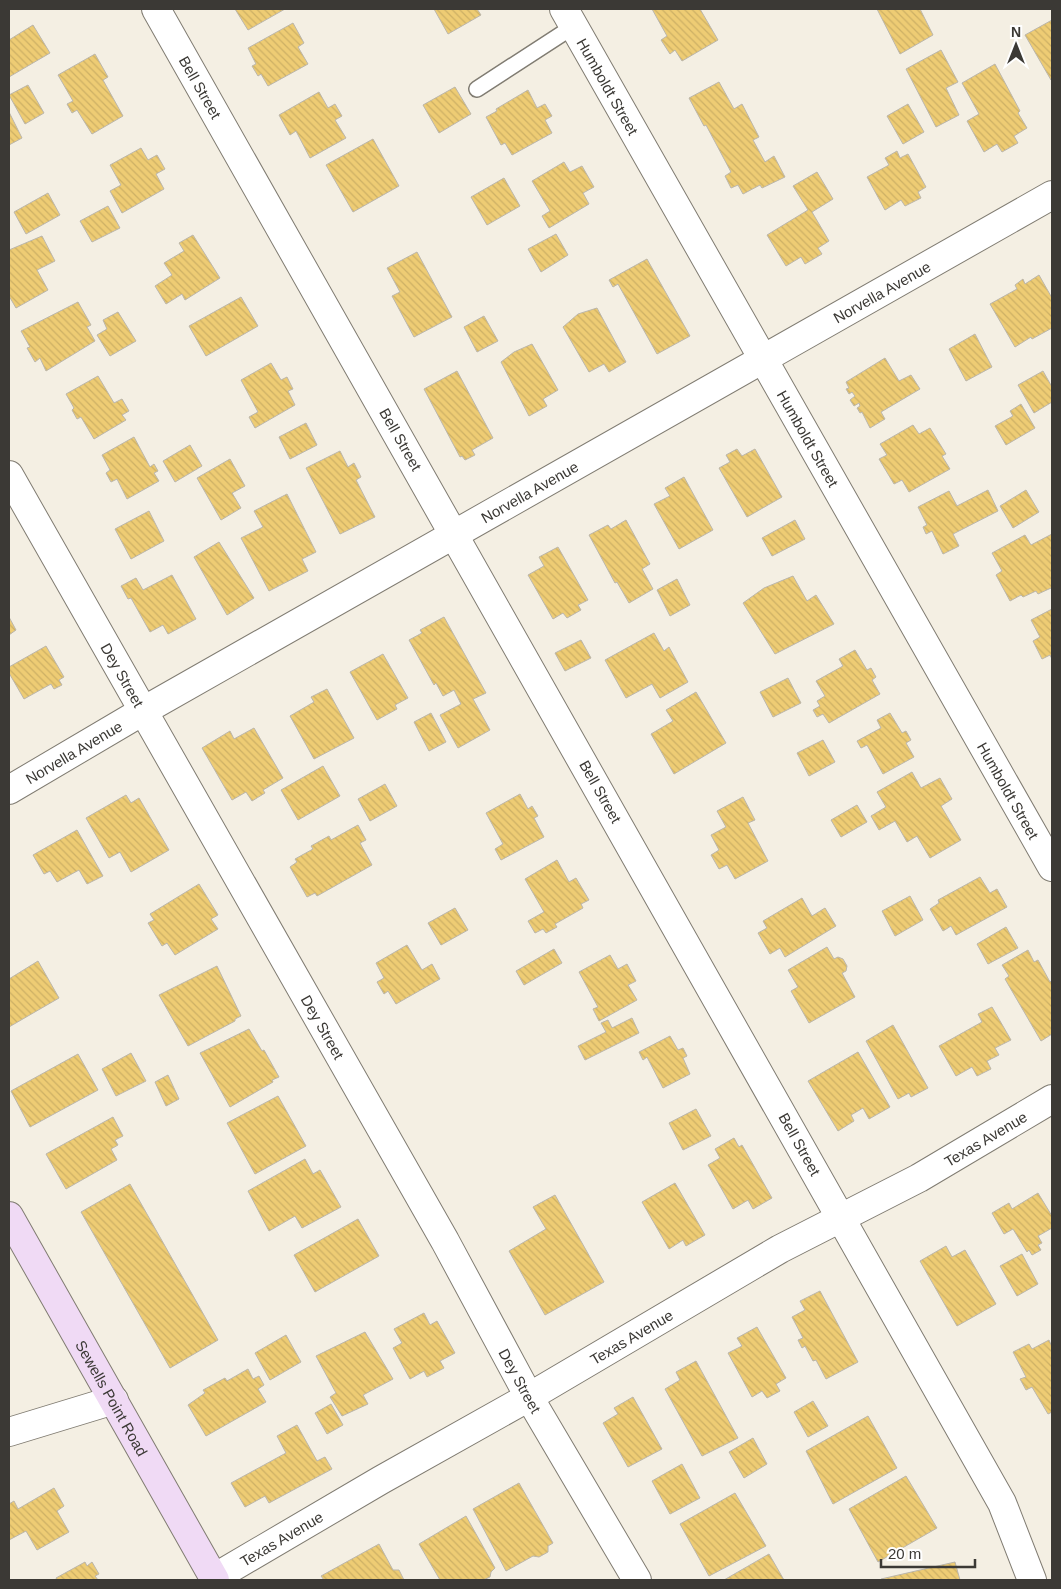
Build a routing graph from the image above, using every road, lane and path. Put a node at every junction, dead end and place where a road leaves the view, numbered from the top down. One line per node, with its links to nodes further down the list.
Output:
1 (156, 9): 7 (street, Bell Street)
2 (569, 18): 3 (lane); 5 (street, Humboldt Street)
3 (477, 89)
4 (1052, 195): 5 (street, Norvella Avenue)
5 (762, 360): 7 (street, Norvella Avenue); 10 (street, Humboldt Street)
6 (9, 475): 8 (street, Dey Street)
7 (456, 533): 8 (street, Norvella Avenue); 13 (street, Bell Street)
8 (143, 711): 9 (street, Norvella Avenue); 14 (street, Dey Street)
9 (9, 790)
10 (1052, 867)
11 (1052, 1099): 13 (street, Texas Avenue)
12 (9, 1216): 15 (main road, Sewells Point Road)
13 (842, 1218): 14 (street, Texas Avenue); 19 (street, Bell Street)
14 (529, 1397): 17 (street, Texas Avenue); 18 (street, Dey Street)
15 (114, 1400): 16 (street); 17 (main road, Sewells Point Road)
16 (9, 1432)
17 (215, 1579)
18 (637, 1580)
19 (1032, 1580)

